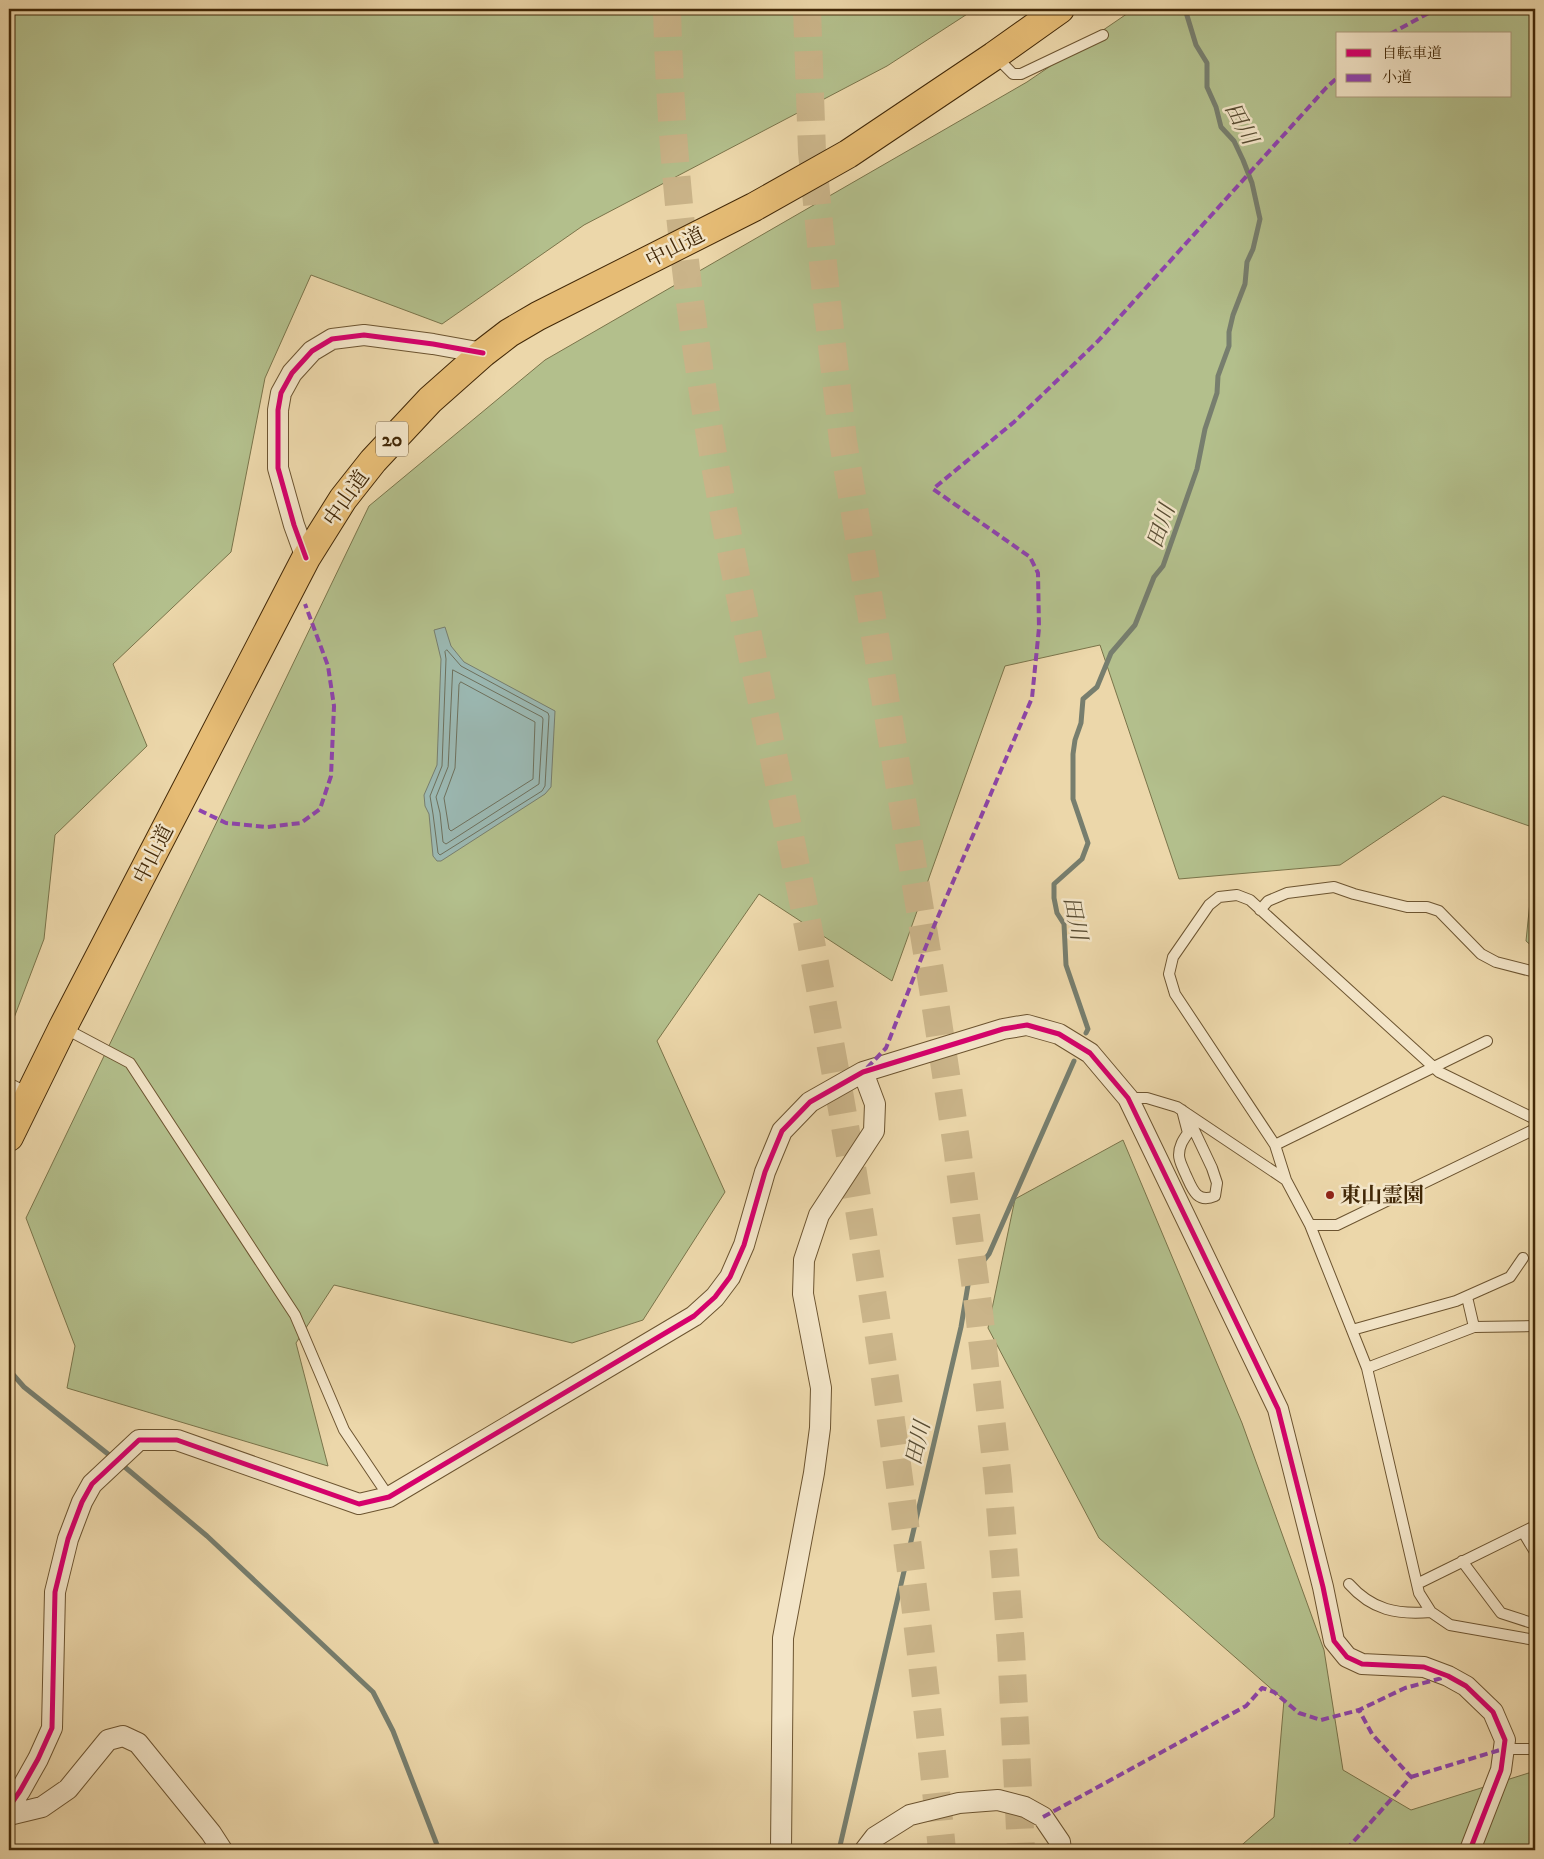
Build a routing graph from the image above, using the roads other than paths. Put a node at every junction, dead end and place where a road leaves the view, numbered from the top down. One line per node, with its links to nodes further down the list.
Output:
1 (1060, 9): 3 (highway, 中山道 / 20)
2 (1103, 35): 3 (lane)
3 (994, 56): 4 (highway, 中山道 / 20)
4 (483, 353): 5 (highway, 中山道 / 20); 5 (street)
5 (306, 558): 8 (highway, 中山道 / 20)
6 (1260, 910): 7 (lane); 10 (lane); 18 (lane)
7 (1535, 972)
8 (63, 1028): 12 (highway, 中山道 / 20); 27 (lane)
9 (1487, 1041): 10 (lane)
10 (1434, 1067): 15 (lane); 18 (lane)
11 (863, 1072): 13 (street); 27 (street); 42 (street)
12 (18, 1094): 17 (highway, 中山道 / 20)
13 (1128, 1098): 14 (lane); 37 (street)
14 (1184, 1112): 14 (lane); 19 (lane)
15 (1535, 1119)
16 (1535, 1129): 20 (lane)
17 (9, 1137)
18 (1275, 1145): 19 (lane)
19 (1286, 1180): 20 (lane)
20 (1310, 1225): 25 (lane)
21 (1523, 1258): 22 (lane)
22 (1468, 1297): 24 (lane); 25 (lane)
23 (1535, 1326): 24 (lane)
24 (1474, 1327): 26 (lane)
25 (1352, 1330): 26 (lane)
26 (1367, 1368): 33 (lane)
27 (388, 1497): 39 (street)
28 (1535, 1526): 29 (lane)
29 (1523, 1532): 30 (lane); 31 (lane)
30 (1535, 1552)
31 (1462, 1562): 33 (lane); 35 (lane)
32 (1349, 1584): 34 (lane)
33 (1417, 1584): 34 (lane)
34 (1431, 1612): 36 (lane)
35 (1535, 1624)
36 (1535, 1640)
37 (1503, 1749): 38 (lane); 45 (street)
38 (1535, 1749)
39 (9, 1806)
40 (9, 1815): 41 (street)
41 (222, 1850)
42 (781, 1850)
43 (865, 1850): 44 (street)
44 (1061, 1850)
45 (1470, 1850)

